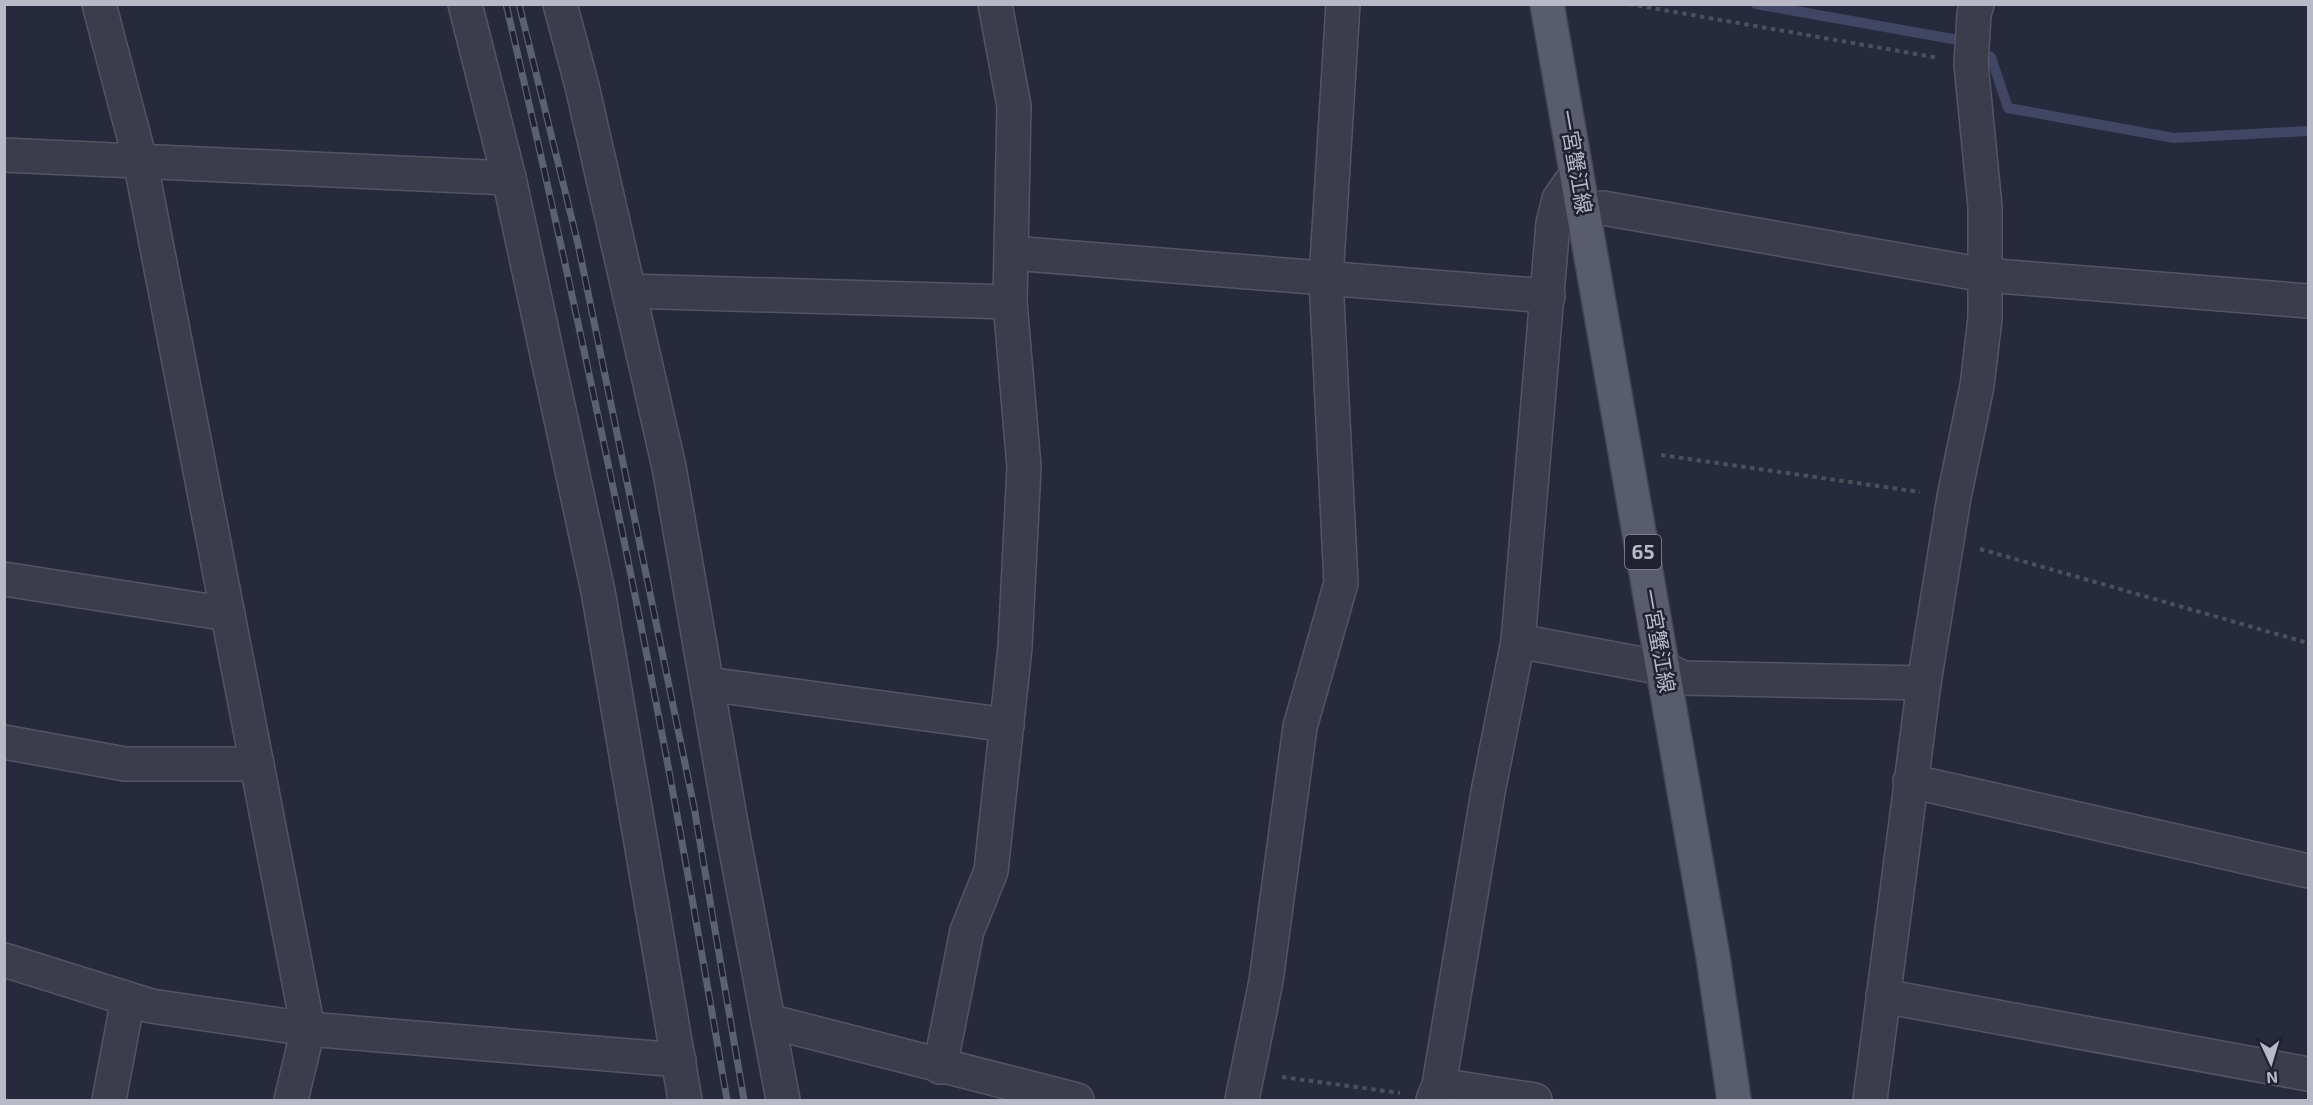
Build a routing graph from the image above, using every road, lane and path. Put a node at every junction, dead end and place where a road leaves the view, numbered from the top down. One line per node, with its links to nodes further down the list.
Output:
1 (99, 4): 11 (street)
2 (465, 4): 13 (street)
3 (560, 4): 18 (street)
4 (995, 4): 15 (street)
5 (1342, 4): 17 (street)
6 (1547, 4): 12 (main road, 一宮蟹江線 / 65)
7 (1629, 4): 9 (path)
8 (1977, 4): 9 (street)
9 (1971, 64): 16 (street)
10 (4, 156): 11 (street)
11 (140, 160): 13 (street); 26 (street)
12 (1576, 175): 14 (main road, 一宮蟹江線 / 65); 19 (street)
13 (509, 178): 42 (street)
14 (1584, 214): 16 (street); 22 (main road, 一宮蟹江線 / 65)
15 (1012, 253): 17 (street); 21 (street)
16 (1985, 275): 20 (street); 23 (street)
17 (1326, 279): 19 (street); 45 (street)
18 (629, 291): 21 (street); 31 (street)
19 (1548, 296): 27 (street)
20 (2308, 301)
21 (1010, 302): 32 (street)
22 (1624, 450): 23 (path); 29 (main road, 一宮蟹江線 / 65)
23 (1954, 497): 24 (street)
24 (1947, 539): 28 (path); 30 (street)
25 (4, 579): 26 (street)
26 (228, 614): 34 (street)
27 (1518, 641): 29 (street); 46 (street)
28 (2308, 643)
29 (1663, 668): 30 (street); 53 (main road, 一宮蟹江線 / 65)
30 (1924, 683): 35 (street)
31 (707, 684): 32 (street); 40 (street)
32 (1007, 725): 43 (street)
33 (4, 742): 34 (street)
34 (257, 764): 41 (street)
35 (1910, 781): 36 (street); 38 (street)
36 (2308, 871)
37 (4, 960): 39 (street)
38 (1883, 996): 44 (street); 54 (street)
39 (128, 999): 41 (street); 47 (street)
40 (768, 1021): 43 (street); 50 (street)
41 (308, 1029): 42 (street); 48 (street)
42 (679, 1060): 49 (street)
43 (940, 1067): 51 (street)
44 (2308, 1074)
45 (1245, 1087): 46 (path)
46 (1435, 1094): 52 (street)
47 (109, 1101)
48 (291, 1101)
49 (685, 1101)
50 (783, 1101)
51 (1077, 1101)
52 (1535, 1101)
53 (1734, 1101)
54 (1870, 1101)

